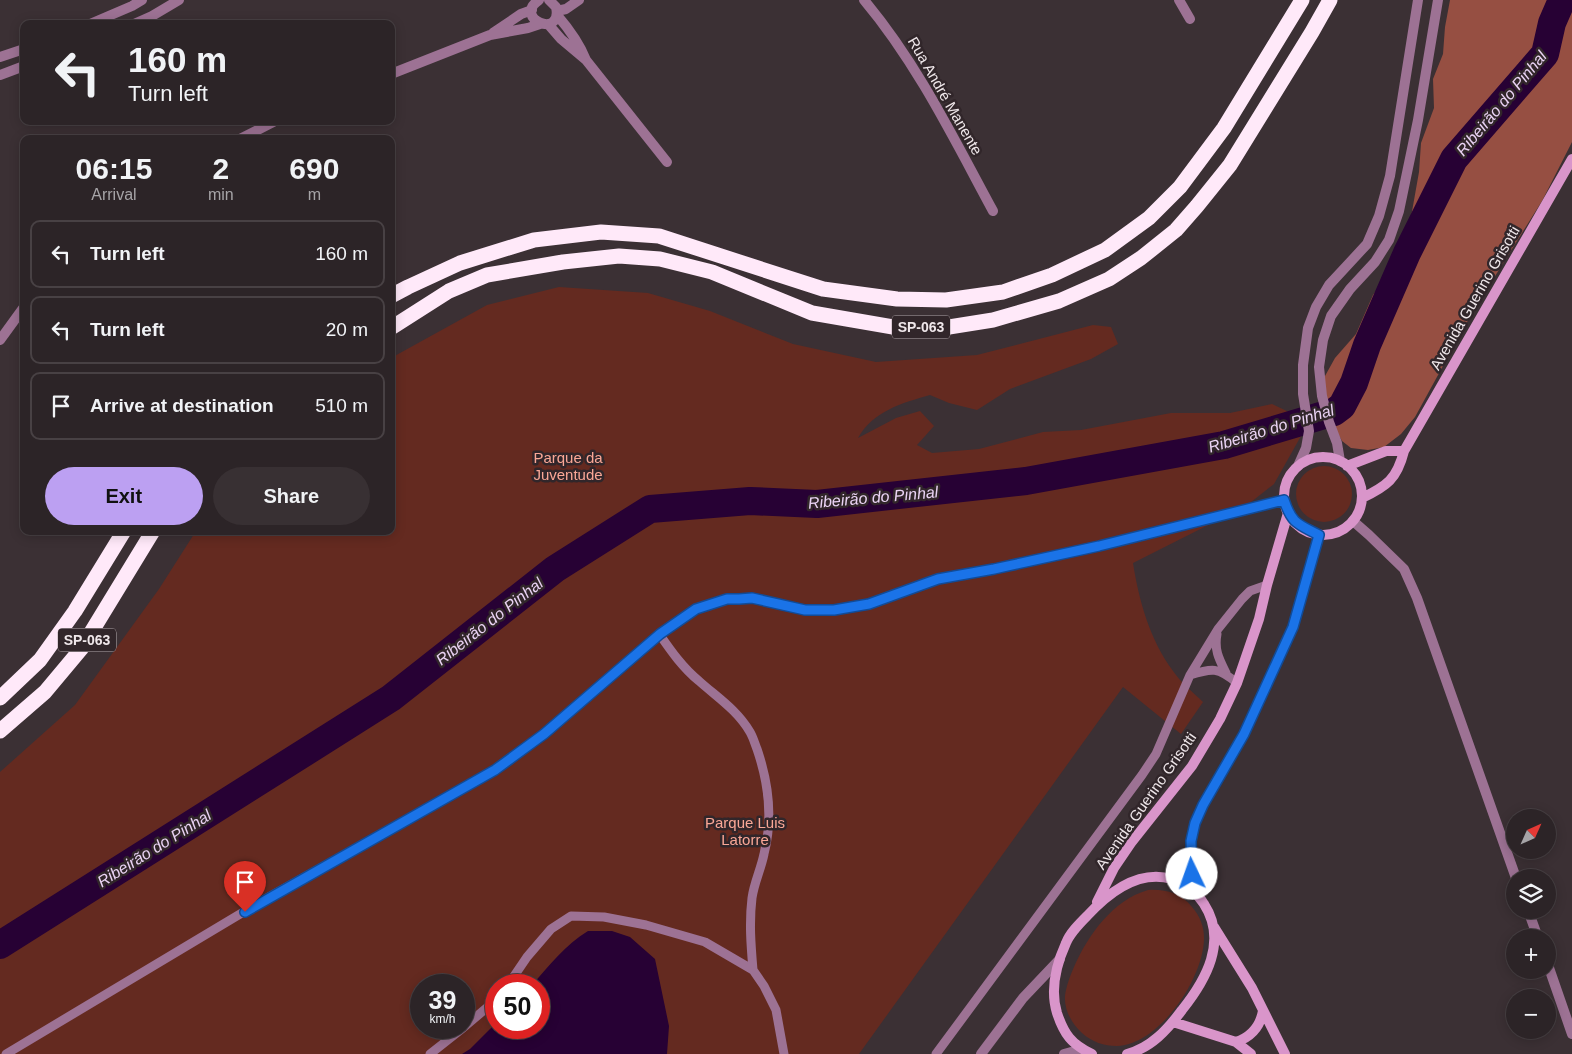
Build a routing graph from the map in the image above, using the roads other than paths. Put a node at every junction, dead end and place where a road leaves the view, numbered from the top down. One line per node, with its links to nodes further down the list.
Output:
1 (142, 0): 14 (street)
2 (179, 0): 15 (street)
3 (551, 0): 12 (street)
4 (578, 0): 12 (street)
5 (864, 0): 28 (street, Rua André Manente)
6 (1178, 0): 13 (street)
7 (1302, 0): 29 (highway, SP-063)
8 (1330, 0): 31 (highway, SP-063)
9 (1418, 0): 35 (street)
10 (1438, 0): 34 (street)
11 (532, 4): 16 (street); 17 (street)
12 (557, 13): 16 (street); 20 (street)
13 (1190, 18)
14 (99, 20)
15 (143, 20)
16 (544, 24): 17 (street); 20 (street)
17 (490, 35): 22 (street)
18 (20, 50): 19 (street)
19 (0, 57)
20 (586, 60): 27 (street)
21 (20, 68): 23 (street)
22 (395, 72)
23 (0, 75)
24 (267, 125): 25 (street)
25 (248, 135)
26 (1572, 159): 33 (main road, Avenida Guerino Grisotti)
27 (667, 162)
28 (993, 211)
29 (395, 294)
30 (20, 312): 32 (street)
31 (395, 325)
32 (0, 340)
33 (1404, 451): 34 (main road); 36 (main road, Avenida Guerino Grisotti)
34 (1344, 463): 35 (main road); 36 (main road)
35 (1298, 466): 37 (main road)
36 (1362, 498): 39 (main road)
37 (1284, 500): 38 (main road); 45 (lane)
38 (1288, 513): 42 (main road); 43 (main road, Avenida Guerino Grisotti)
39 (1353, 522): 42 (main road); 51 (street)
40 (122, 535): 49 (highway, SP-063)
41 (151, 535): 50 (highway, SP-063)
42 (1319, 535): 52 (main road)
43 (1267, 584): 44 (lane); 48 (main road, Avenida Guerino Grisotti)
44 (1218, 629): 46 (lane); 47 (lane)
45 (660, 634): 56 (lane); 67 (lane)
46 (1226, 673): 47 (lane); 48 (lane)
47 (1190, 675): 70 (lane)
48 (1237, 682): 53 (main road, Avenida Guerino Grisotti)
49 (0, 698)
50 (0, 731)
51 (1513, 869)
52 (1193, 890): 53 (main road); 54 (main road)
53 (1094, 908): 55 (main road)
54 (1214, 928): 60 (main road); 62 (main road)
55 (1060, 959): 66 (main road); 71 (street)
56 (754, 970): 57 (lane); 69 (lane)
57 (515, 974)
58 (1553, 979): 63 (street)
59 (485, 1009): 61 (lane)
60 (1263, 1011): 65 (main road); 76 (main road)
61 (475, 1017)
62 (1173, 1022): 65 (main road); 74 (main road)
63 (1572, 1034)
64 (448, 1039): 68 (lane)
65 (1236, 1042): 75 (main road)
66 (1082, 1049): 72 (street); 73 (main road)
67 (6, 1054)
68 (430, 1054)
69 (784, 1054)
70 (936, 1054)
71 (981, 1054)
72 (1064, 1054)
73 (1092, 1054)
74 (1127, 1054)
75 (1251, 1054)
76 (1286, 1054)

